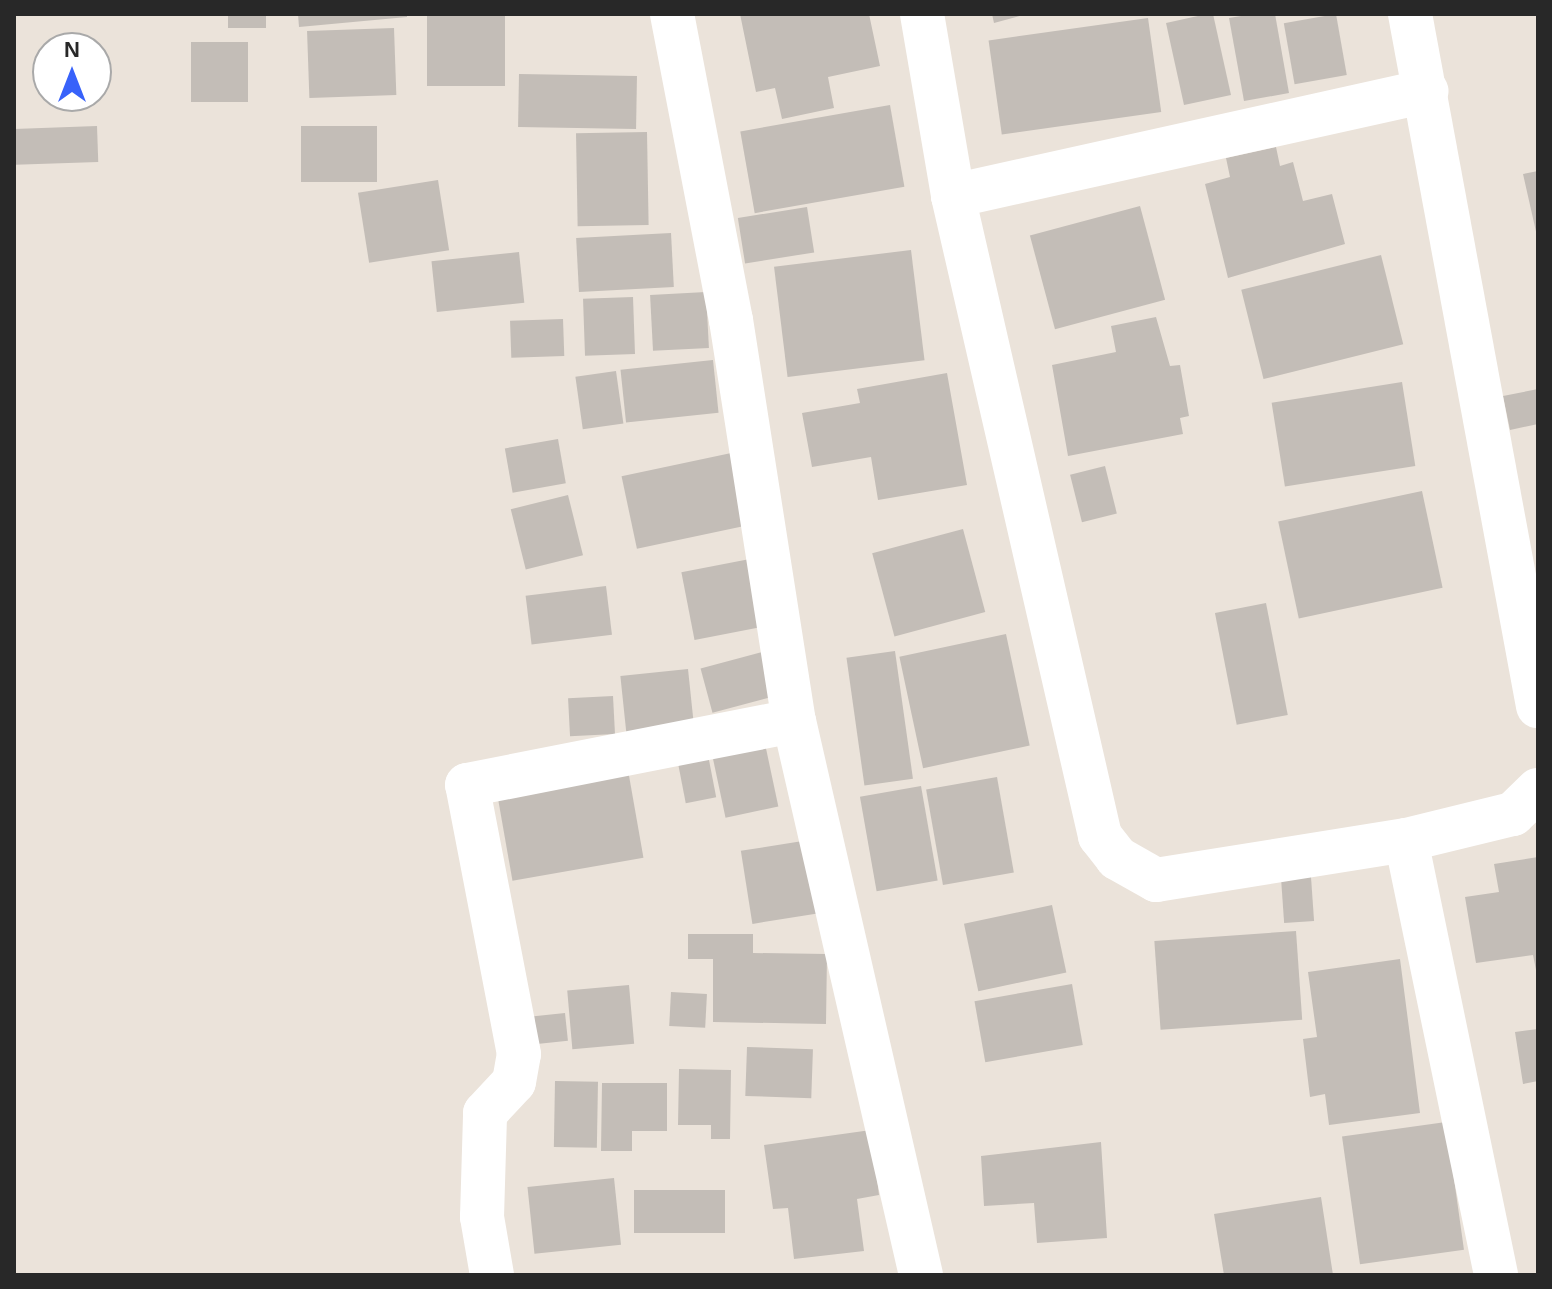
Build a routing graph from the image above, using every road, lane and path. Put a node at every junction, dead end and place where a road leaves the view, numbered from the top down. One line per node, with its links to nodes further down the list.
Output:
1 (672, 14): 7 (street)
2 (922, 14): 5 (street)
3 (1410, 14): 4 (street)
4 (1426, 91): 5 (street); 6 (street)
5 (953, 196): 9 (street)
6 (1538, 706)
7 (794, 721): 10 (street); 11 (street)
8 (1538, 790): 9 (street)
9 (1406, 840): 12 (street)
10 (492, 1275)
11 (921, 1275)
12 (1496, 1275)

